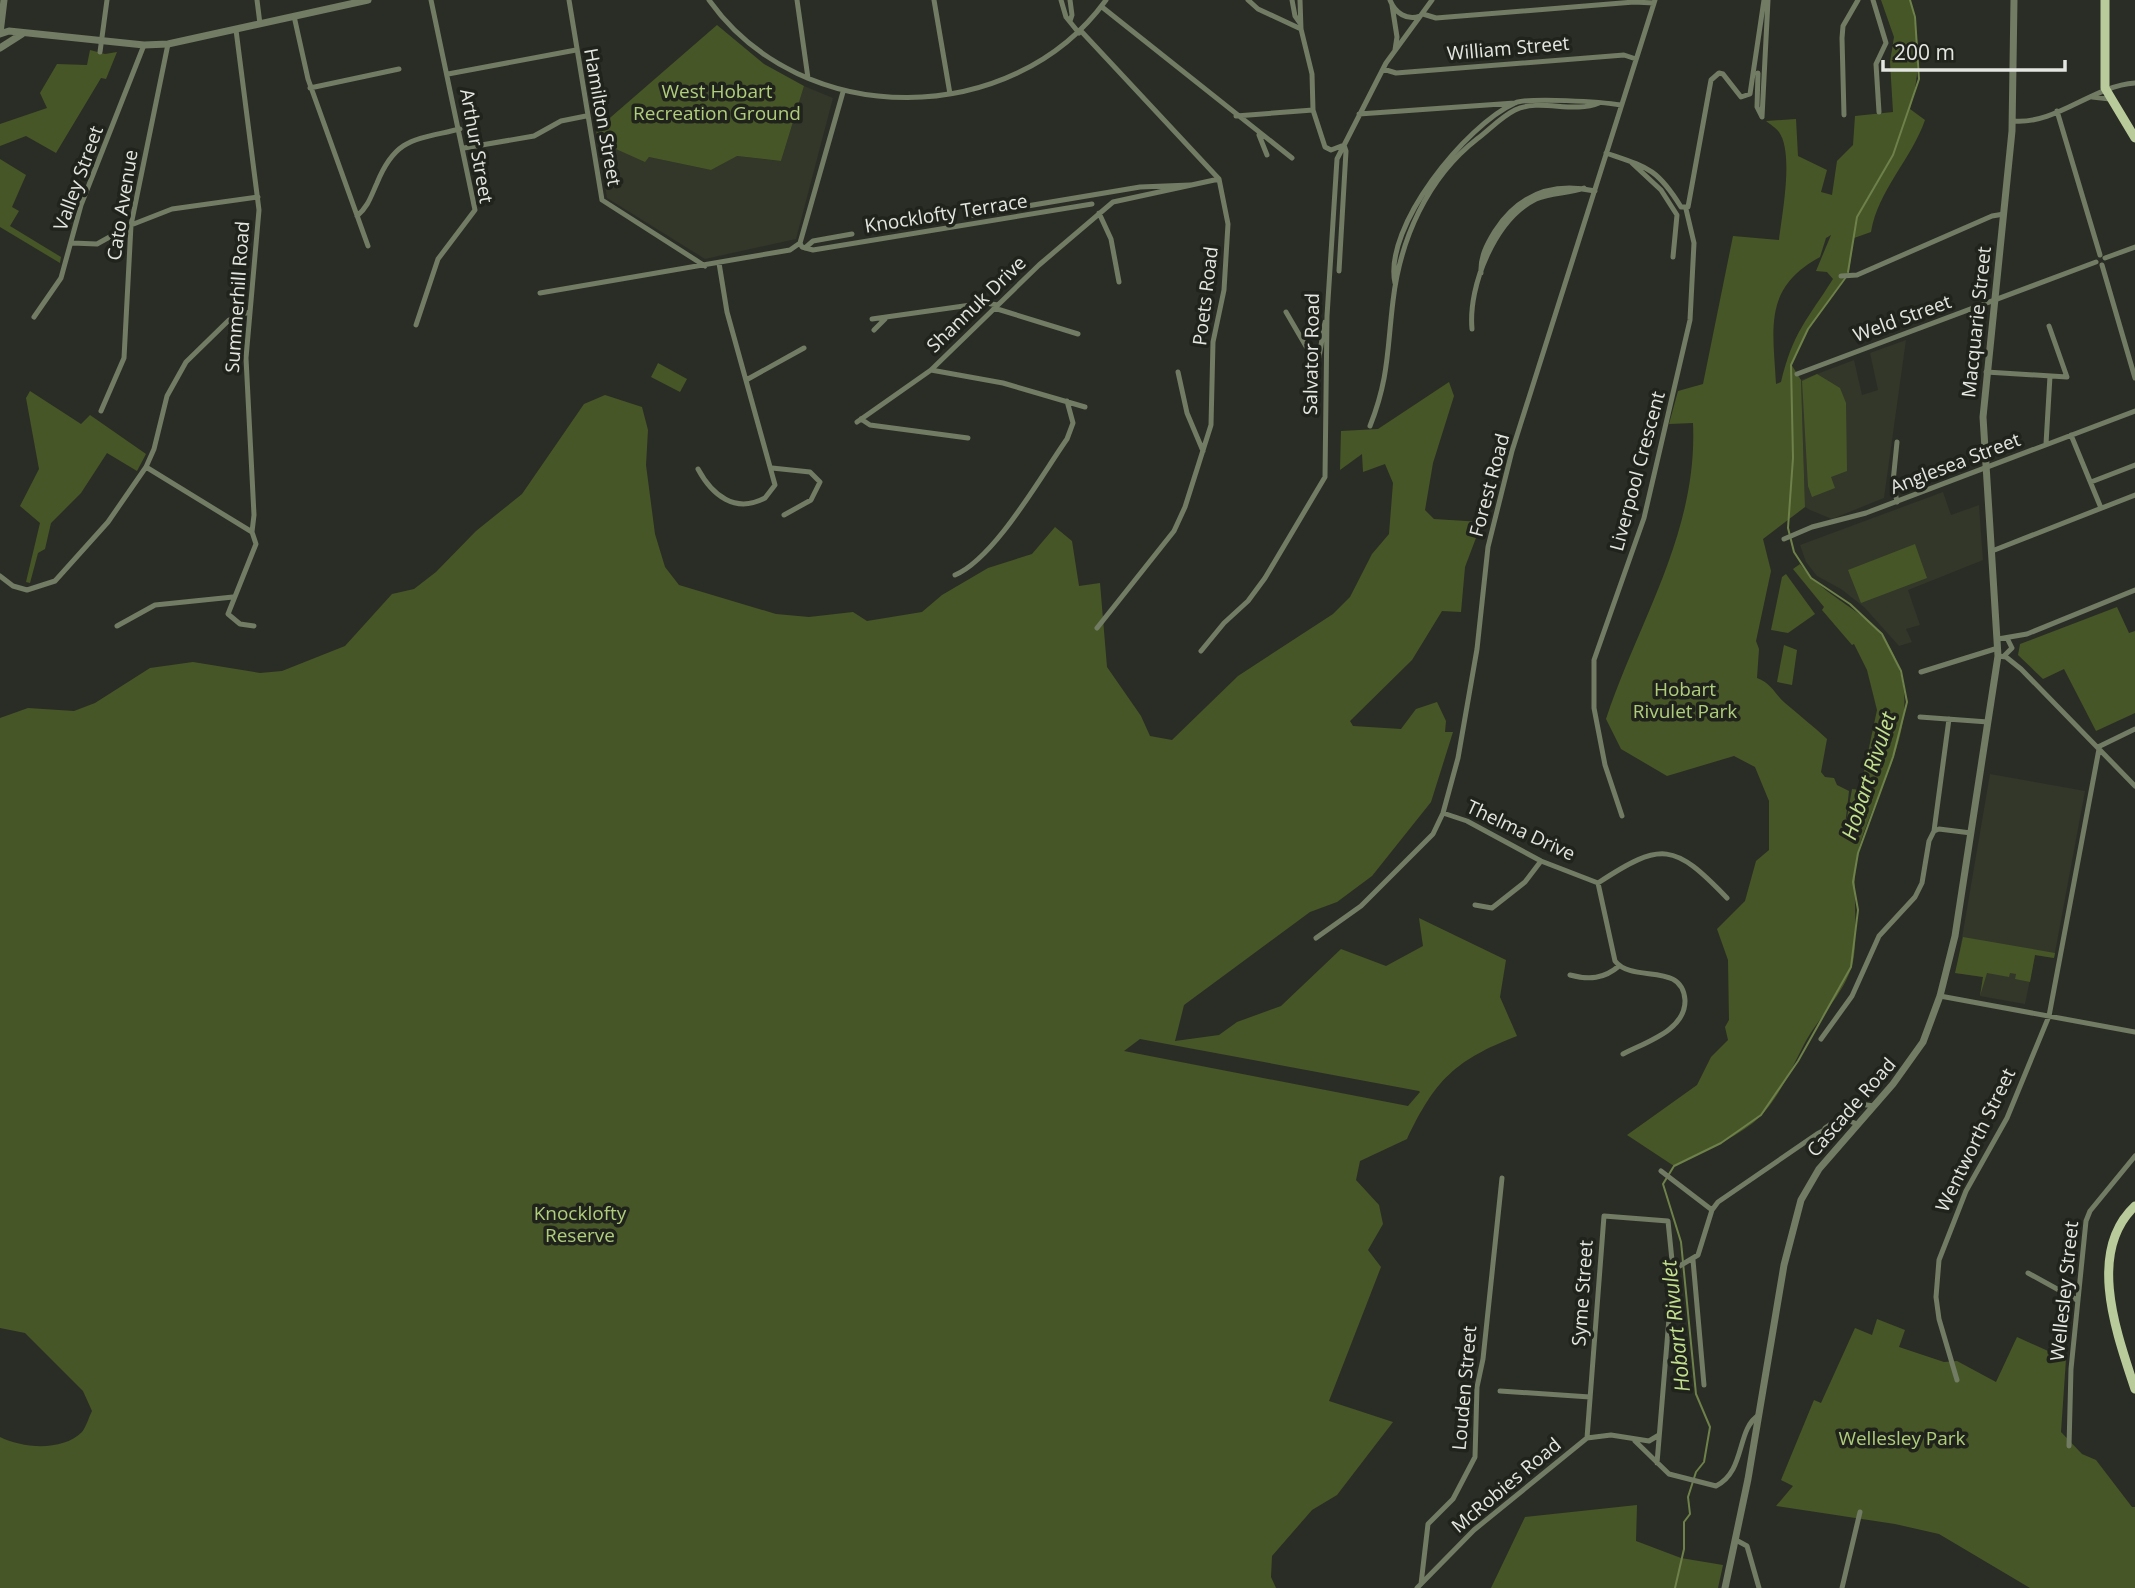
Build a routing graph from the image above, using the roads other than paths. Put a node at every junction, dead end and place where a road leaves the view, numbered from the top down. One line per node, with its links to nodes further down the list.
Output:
1 (4, 0): 32 (street)
2 (107, 0): 35 (street)
3 (257, 0): 28 (street)
4 (368, 0): 26 (street)
5 (431, 0): 46 (street, Arthur Street)
6 (569, 0): 39 (street, Hamilton Street)
7 (709, 0): 47 (street)
8 (797, 0): 47 (street)
9 (936, 0): 52 (street)
10 (1061, 0): 27 (street)
11 (1070, 0): 27 (street)
12 (1106, 0): 24 (street)
13 (1248, 0): 29 (street)
14 (1292, 0): 29 (street)
15 (1300, 0): 29 (street)
16 (1432, 0): 25 (street)
17 (1766, 0): 40 (street); 40 (street)
18 (1858, 0): 64 (street)
19 (1873, 0): 60 (street)
20 (2014, 0): 65 (street, Macquarie Street)
21 (2105, 0): 50 (main road)
22 (1391, 2): 25 (street); 42 (street)
23 (1654, 2): 25 (street); 43 (street, Forest Road)
24 (1101, 7): 31 (street); 63 (street)
25 (1423, 14): 42 (street)
26 (294, 16): 28 (street); 49 (street)
27 (1070, 21): 31 (street)
28 (260, 24): 30 (street)
29 (1301, 26): 58 (street)
30 (236, 30): 36 (street); 78 (street, Summerhill Road)
31 (1080, 32): 52 (street); 75 (street)
32 (0, 34): 33 (street); 34 (street)
33 (22, 34): 34 (street); 35 (street)
34 (12, 37): 38 (street)
35 (102, 40): 37 (street); 41 (street)
36 (168, 44): 37 (street); 86 (street, Cato Avenue)
37 (144, 45): 88 (street, Valley Street)
38 (0, 48)
39 (576, 50): 46 (street); 62 (street, Hamilton Street)
40 (1758, 51): 81 (street, Liverpool Crescent)
41 (100, 52)
42 (1394, 53): 45 (street)
43 (1636, 59): 45 (street, William Street); 57 (street, Forest Road)
44 (399, 69): 49 (street)
45 (1383, 69): 61 (street)
46 (448, 74): 66 (street, Arthur Street)
47 (808, 78): 51 (street)
48 (2135, 83): 50 (street)
49 (310, 88): 84 (street)
50 (2105, 88): 53 (street); 54 (main road)
51 (843, 92): 52 (street); 89 (street)
52 (950, 94)
53 (2088, 97): 54 (street); 59 (street)
54 (2110, 99): 68 (main road)
55 (1515, 103): 56 (street); 61 (street); 100 (street)
56 (1599, 103): 57 (street); 100 (street)
57 (1621, 104): 71 (street, Forest Road)
58 (1313, 110): 63 (street); 69 (street)
59 (2057, 111): 65 (street); 94 (street)
60 (1878, 112)
61 (1359, 114): 69 (street)
62 (586, 116): 70 (street); 96 (street, Hamilton Street)
63 (1236, 116): 67 (street)
64 (1844, 116)
65 (2013, 121): 83 (street, Macquarie Street)
66 (460, 130): 70 (street, Arthur Street); 84 (street)
67 (1255, 130): 72 (street); 73 (street)
68 (2135, 138)
69 (1344, 145): 97 (street, Salvator Road); 106 (street, Salvator Road)
70 (464, 148): 110 (street, Arthur Street)
71 (1606, 153): 74 (street); 77 (street, Forest Road)
72 (1267, 155)
73 (1292, 159)
74 (1630, 161): 81 (street); 93 (street)
75 (1219, 179): 76 (street, Knocklofty Terrace); 132 (street, Poets Road)
76 (1193, 186): 79 (street, Knocklofty Terrace); 85 (street, Knocklofty Terrace)
77 (1595, 191): 112 (street); 167 (street, Forest Road)
78 (257, 197): 86 (street); 104 (street, Summerhill Road)
79 (1113, 202): 82 (street, Shannuk Drive)
80 (1092, 204): 92 (street, Knocklofty Terrace)
81 (1686, 209): 168 (street, Liverpool Crescent)
82 (1099, 213): 99 (street); 103 (street, Shannuk Drive)
83 (2004, 214): 98 (street); 102 (street, Macquarie Street)
84 (357, 216): 90 (street)
85 (968, 216)
86 (131, 225): 88 (street); 125 (street, Cato Avenue)
87 (852, 234): 92 (street, Knocklofty Terrace)
88 (72, 243): 107 (street, Valley Street)
89 (800, 243): 92 (street); 95 (street)
90 (368, 246)
91 (2135, 247): 94 (street, Weld Street)
92 (804, 248)
93 (1673, 257)
94 (2101, 260): 102 (street, Weld Street); 121 (street)
95 (719, 263): 96 (street); 122 (street)
96 (705, 266): 101 (street)
97 (1339, 271)
98 (1841, 276)
99 (1119, 282)
100 (1396, 286): 127 (street)
101 (540, 293)
102 (1994, 300): 118 (street, Macquarie Street); 119 (street, Weld Street)
103 (996, 307): 109 (street); 114 (street); 116 (street, Shannuk Drive)
104 (249, 312): 135 (street); 143 (street, Summerhill Road)
105 (1286, 312): 106 (street)
106 (1326, 316): 157 (street, Salvator Road)
107 (34, 317)
108 (872, 319): 109 (street)
109 (885, 319): 113 (street)
110 (416, 325)
111 (2049, 326): 120 (street)
112 (1472, 329)
113 (874, 330)
114 (1078, 334)
115 (804, 348): 122 (street)
116 (931, 370): 123 (street); 129 (street, Shannuk Drive)
117 (1178, 372): 132 (street)
118 (1986, 372): 120 (street); 134 (street, Macquarie Street)
119 (1797, 373)
120 (2050, 376): 131 (street)
121 (2135, 378)
122 (748, 379): 136 (street)
123 (1067, 401): 124 (street); 146 (street)
124 (1085, 407)
125 (101, 411)
126 (2135, 411): 128 (street, Anglesea Street)
127 (1370, 426)
128 (2071, 435): 131 (street, Anglesea Street); 138 (street)
129 (968, 438)
130 (1897, 442): 140 (street)
131 (2046, 444): 134 (street, Anglesea Street)
132 (1203, 451): 152 (street, Poets Road)
133 (2135, 465): 138 (street)
134 (1985, 466): 140 (street, Anglesea Street); 145 (street, Macquarie Street)
135 (146, 467): 143 (street); 147 (street)
136 (772, 468): 137 (street); 142 (street)
137 (698, 469)
138 (2091, 482): 141 (street)
139 (2135, 495): 141 (street)
140 (1896, 502): 144 (street, Anglesea Street)
141 (2101, 508): 145 (street)
142 (784, 515)
143 (252, 532): 149 (street, Summerhill Road)
144 (1784, 539)
145 (1992, 551): 155 (street, Macquarie Street)
146 (955, 575)
147 (0, 576)
148 (2135, 590): 153 (street)
149 (233, 597): 150 (street); 151 (street)
150 (117, 626)
151 (254, 626)
152 (1097, 628)
153 (2027, 634): 154 (street); 156 (street)
154 (2007, 638): 155 (street); 156 (street)
155 (1998, 639): 158 (street, Macquarie Street)
156 (2012, 649): 158 (street); 159 (street)
157 (1201, 651)
158 (2000, 653): 159 (street); 160 (street); 163 (street, Cascade Road)
159 (2021, 669): 165 (street)
160 (1921, 672)
161 (1920, 717): 162 (street)
162 (1949, 719): 163 (street); 169 (street)
163 (1988, 722): 170 (street, Cascade Road)
164 (2135, 729): 165 (street)
165 (2098, 748): 166 (street); 179 (street, Wentworth Street)
166 (2135, 786)
167 (1444, 813): 171 (street, Thelma Drive); 175 (street, Forest Road)
168 (1622, 816)
169 (1934, 831): 170 (street); 181 (street)
170 (1971, 833): 178 (street, Cascade Road)
171 (1541, 860): 172 (street, Thelma Drive); 174 (street)
172 (1598, 883): 173 (street); 176 (street)
173 (1727, 898)
174 (1475, 905)
175 (1316, 938)
176 (1619, 966): 177 (street); 182 (street)
177 (1570, 975)
178 (1940, 996): 179 (street); 183 (street, Cascade Road)
179 (2049, 1016): 180 (street); 195 (street, Wentworth Street)
180 (2135, 1032)
181 (1821, 1039)
182 (1623, 1054)
183 (1874, 1106): 184 (street, Cascade Road); 185 (street)
184 (1857, 1124): 185 (street); 200 (street, Cascade Road)
185 (1817, 1134): 190 (street)
186 (2135, 1156): 194 (street, Wellesley Street)
187 (1663, 1173): 190 (street)
188 (1502, 1178): 208 (street, Louden Street)
189 (2135, 1206): 197 (main road)
190 (1712, 1210): 191 (street)
191 (1693, 1260): 192 (street); 196 (street)
192 (1676, 1268): 199 (street, Syme Street); 201 (street)
193 (2028, 1273): 194 (street)
194 (2077, 1300): 204 (street, Wellesley Street)
195 (1957, 1380)
196 (1704, 1385)
197 (2135, 1389)
198 (1500, 1391): 199 (street)
199 (1590, 1397): 202 (street, Syme Street)
200 (1759, 1415): 205 (street); 207 (street, Cascade Road)
201 (1660, 1433): 203 (street, McRobies Road); 205 (street)
202 (1587, 1438): 203 (street, McRobies Road); 208 (street, McRobies Road)
203 (1629, 1439): 205 (street)
204 (2069, 1446)
205 (1657, 1463)
206 (1860, 1512): 211 (street)
207 (1736, 1541): 209 (street, Cascade Road); 210 (street)
208 (1419, 1586)
209 (1725, 1588)
210 (1759, 1588)
211 (1842, 1588)

